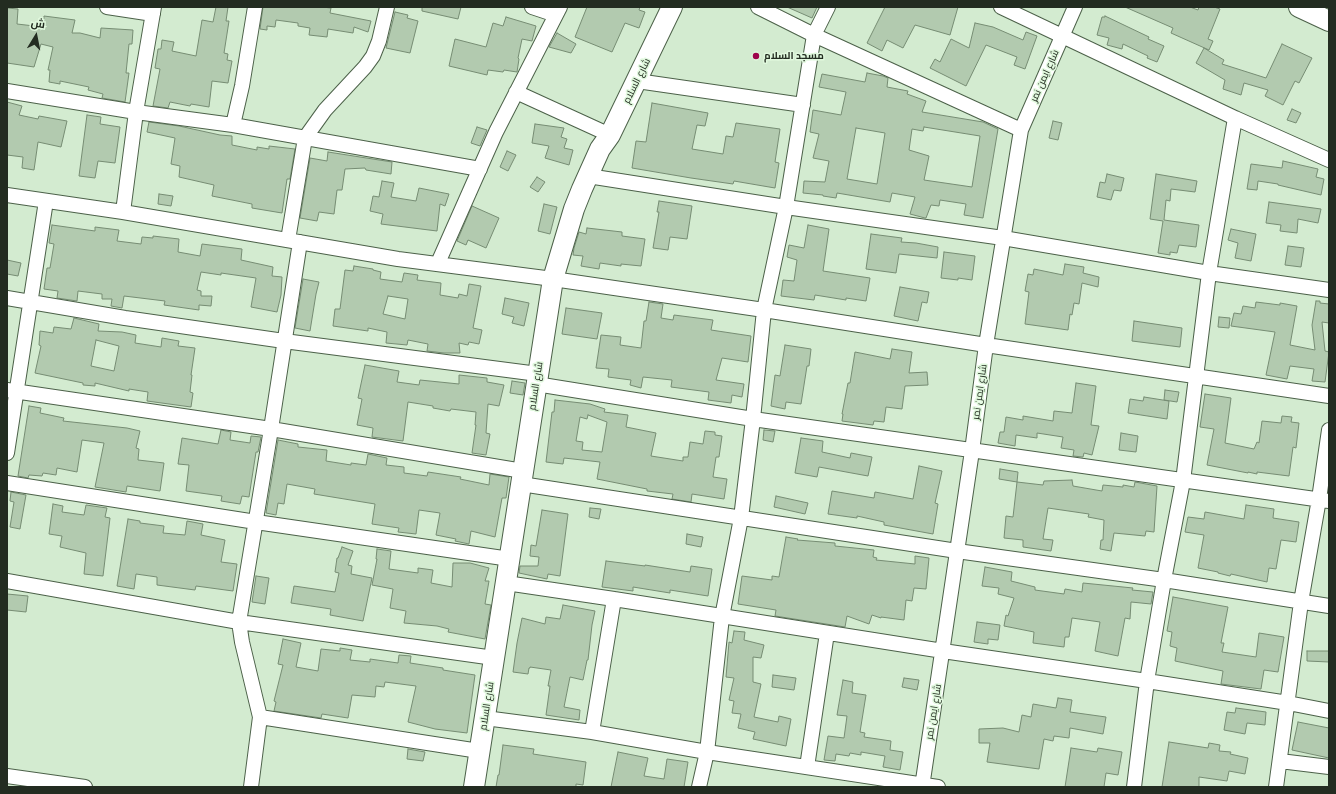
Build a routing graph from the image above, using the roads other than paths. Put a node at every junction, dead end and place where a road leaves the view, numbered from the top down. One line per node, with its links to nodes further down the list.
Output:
1 (107, 7): 11 (street)
2 (255, 7): 22 (street)
3 (387, 7): 25 (street)
4 (532, 7): 12 (street)
5 (672, 7): 16 (street, شارع السلام)
6 (758, 7): 14 (street)
7 (828, 7): 14 (street)
8 (1002, 7): 15 (street)
9 (1075, 7): 15 (street, شارع ايمن نمر)
10 (1300, 7): 13 (street)
11 (154, 11): 20 (street)
12 (558, 11): 18 (street)
13 (1329, 21)
14 (814, 35): 19 (street); 23 (street)
15 (1062, 36): 21 (street); 23 (street, شارع ايمن نمر)
16 (637, 81): 19 (street); 24 (street, شارع السلام)
17 (7, 91): 20 (street)
18 (516, 92): 24 (street); 27 (street)
19 (803, 105): 31 (street)
20 (136, 112): 22 (street); 32 (street)
21 (1235, 118): 26 (street); 36 (street)
22 (233, 125): 25 (street)
23 (1020, 130): 33 (street, شارع ايمن نمر)
24 (610, 135): 28 (street, شارع السلام)
25 (305, 138): 27 (street); 34 (street)
26 (1329, 160)
27 (480, 169): 35 (street)
28 (588, 176): 31 (street); 37 (street, شارع السلام)
29 (7, 195): 30 (street)
30 (46, 200): 32 (street); 40 (street)
31 (786, 207): 33 (street); 41 (street)
32 (123, 212): 34 (street)
33 (1003, 238): 36 (street); 43 (street, شارع ايمن نمر)
34 (294, 241): 35 (street); 42 (street)
35 (438, 263): 37 (street)
36 (1209, 273): 38 (street); 44 (street)
37 (553, 279): 41 (street); 45 (street, شارع السلام)
38 (1329, 290)
39 (7, 298): 40 (street)
40 (31, 302): 42 (street); 46 (street)
41 (764, 310): 43 (street); 48 (street)
42 (284, 341): 45 (street); 49 (street)
43 (986, 346): 44 (street); 51 (street, شارع ايمن نمر)
44 (1196, 376): 47 (street); 54 (street)
45 (537, 379): 48 (street); 53 (street, شارع السلام)
46 (11, 391): 49 (street); 52 (street)
47 (1329, 396)
48 (753, 419): 51 (street); 57 (street)
49 (271, 429): 53 (street); 58 (street)
50 (1329, 430): 56 (street)
51 (972, 451): 54 (street); 59 (street, شارع ايمن نمر)
52 (7, 453)
53 (522, 478): 57 (street); 60 (street, شارع السلام)
54 (1182, 481): 56 (street); 62 (street)
55 (7, 483): 58 (street)
56 (1324, 500): 65 (street)
57 (741, 518): 59 (street); 67 (street)
58 (256, 522): 60 (street); 68 (street)
59 (957, 551): 62 (street); 70 (street, شارع ايمن نمر)
60 (510, 559): 63 (street, شارع السلام)
61 (7, 580): 68 (street)
62 (1164, 580): 65 (street); 72 (street)
63 (506, 583): 64 (street); 71 (street, شارع السلام)
64 (614, 599): 67 (street); 77 (street)
65 (1301, 602): 66 (street); 73 (street)
66 (1329, 606)
67 (722, 617): 69 (street); 79 (street)
68 (239, 622): 71 (street); 75 (street)
69 (827, 633): 70 (street); 81 (street)
70 (943, 651): 72 (street); 84 (street, شارع ايمن نمر)
71 (494, 658): 76 (street, شارع السلام)
72 (1148, 681): 73 (street); 90 (street)
73 (1288, 703): 74 (street); 80 (street)
74 (1329, 711)
75 (260, 717): 78 (street); 86 (street)
76 (485, 718): 77 (street); 78 (street, شارع السلام)
77 (592, 732): 79 (street)
78 (479, 751): 87 (street, شارع السلام)
79 (707, 752): 81 (street); 88 (street)
80 (1280, 761): 82 (street); 91 (street)
81 (807, 767): 84 (street)
82 (1329, 767)
83 (7, 776): 85 (street)
84 (922, 786): 89 (street)
85 (86, 787)
86 (251, 787)
87 (474, 787)
88 (699, 787)
89 (938, 787)
90 (1134, 787)
91 (1276, 787)

